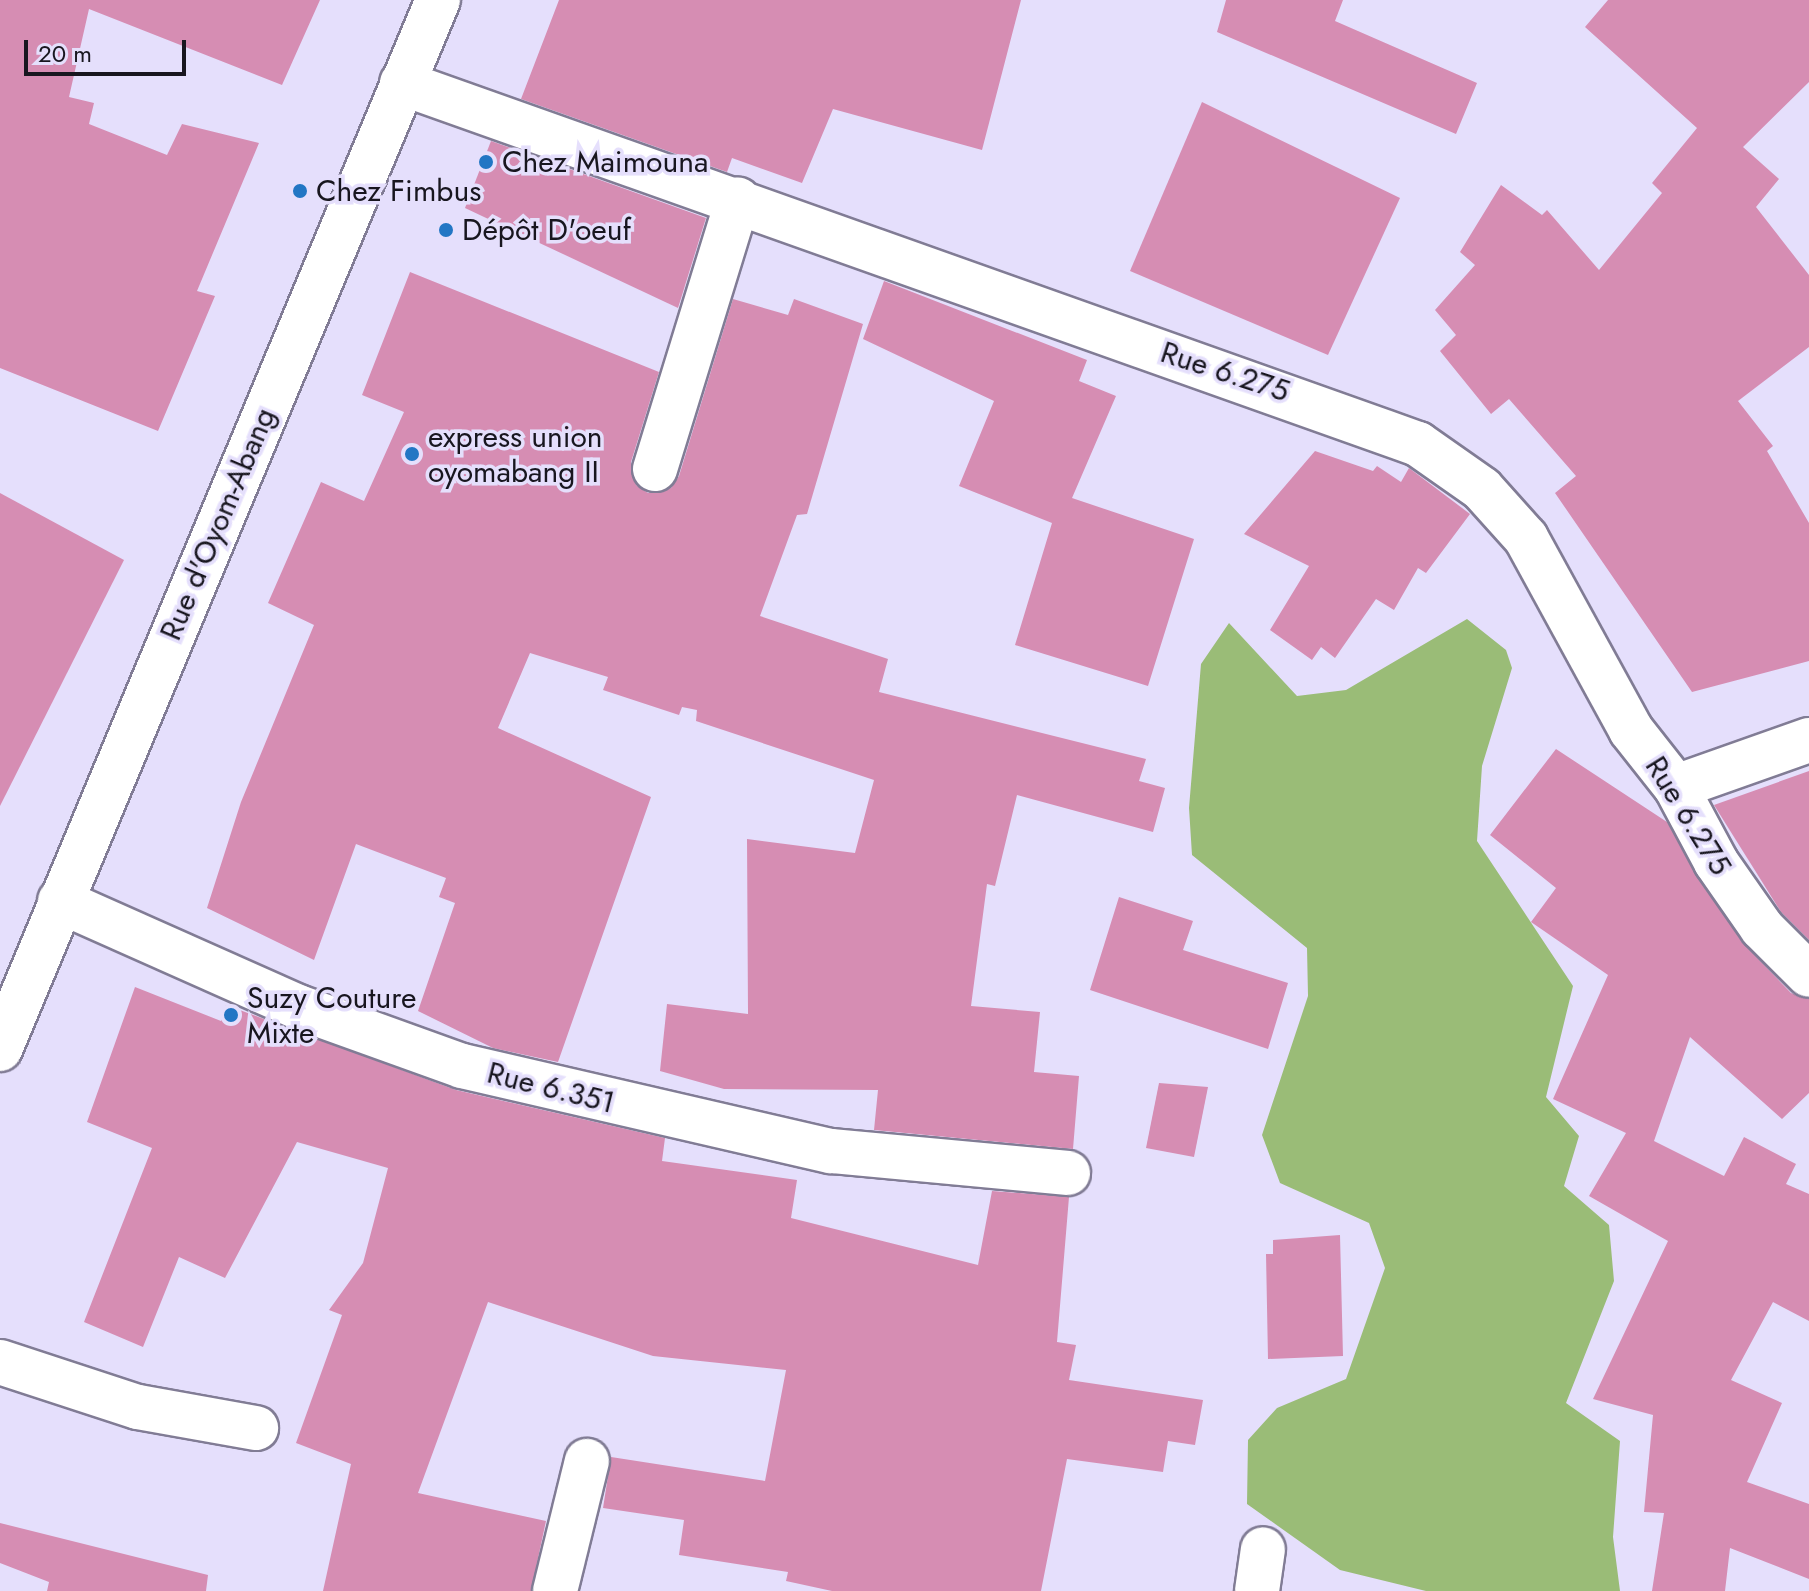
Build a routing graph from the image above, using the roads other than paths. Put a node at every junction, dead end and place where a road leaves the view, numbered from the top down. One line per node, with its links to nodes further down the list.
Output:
1 (438, 0): 2 (street, Rue d'Oyom-Abang)
2 (402, 83): 3 (street, Rue 6.275); 7 (street, Rue d'Oyom-Abang)
3 (738, 199): 4 (street); 6 (street, Rue 6.275)
4 (655, 469)
5 (1809, 740): 6 (street)
6 (1676, 787): 8 (street, Rue 6.275)
7 (60, 901): 9 (street, Rue d'Oyom-Abang); 10 (street, Rue 6.351)
8 (1809, 975)
9 (0, 1049)
10 (1068, 1173)
11 (0, 1362): 12 (street)
12 (256, 1428)
13 (587, 1461): 14 (street)
14 (555, 1591)

